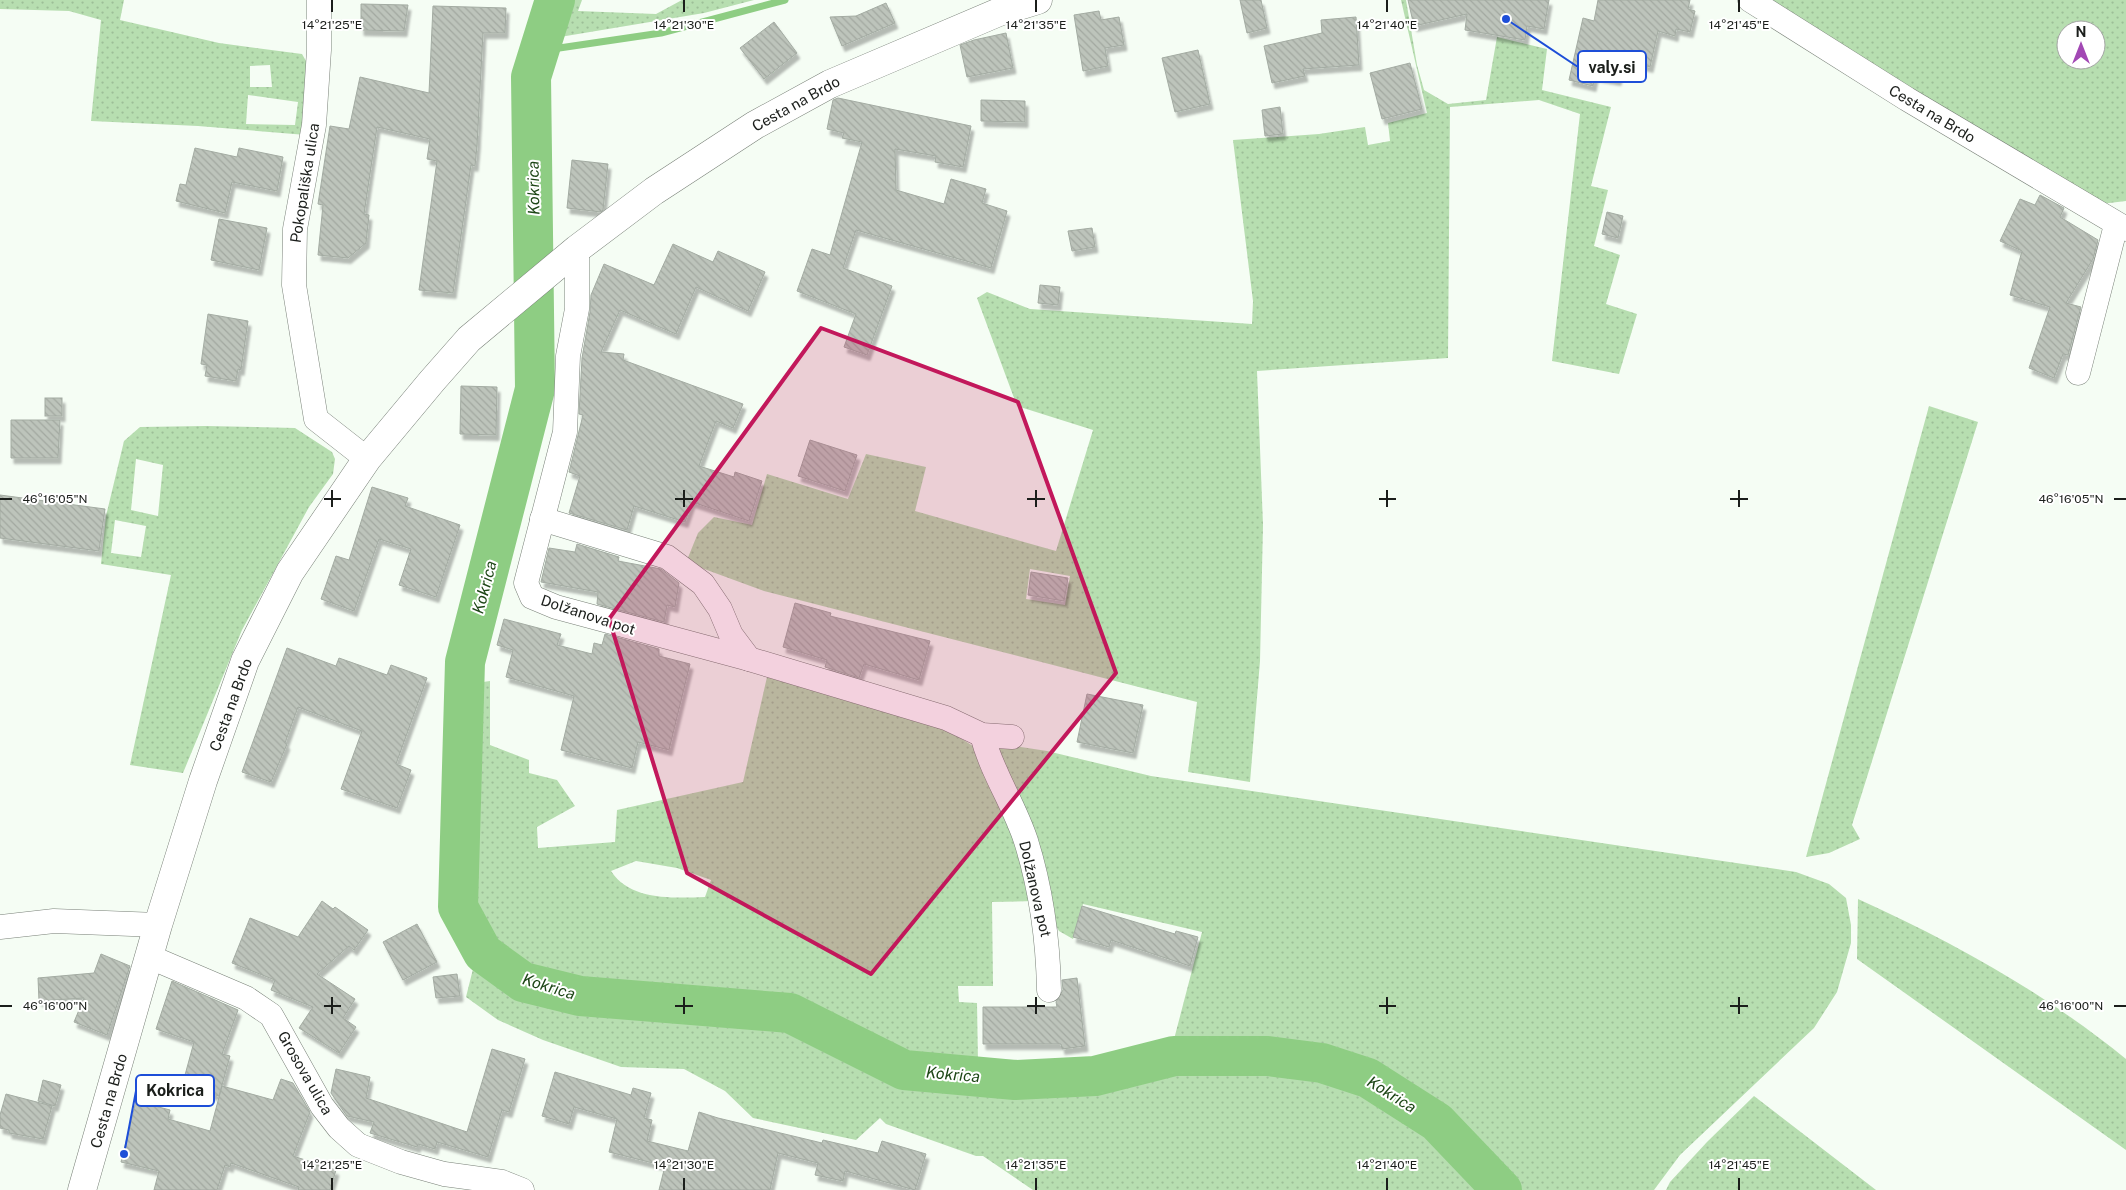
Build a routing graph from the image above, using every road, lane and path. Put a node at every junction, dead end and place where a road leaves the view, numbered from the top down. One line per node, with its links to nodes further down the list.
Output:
1 (319, 0): 7 (street, Pokopališka ulica)
2 (1038, 0): 5 (street, Cesta na Brdo)
3 (1750, 0): 4 (street, Cesta na Brdo)
4 (2121, 227): 6 (street, Cesta na Brdo)
5 (577, 250): 7 (street, Cesta na Brdo); 8 (street, Dolžanova pot)
6 (2078, 373)
7 (367, 459): 12 (street, Cesta na Brdo)
8 (542, 519): 9 (street); 9 (street, Dolžanova pot)
9 (749, 660): 10 (street, Dolžanova pot)
10 (982, 735): 11 (street, Dolžanova pot); 15 (street, Dolžanova pot)
11 (1012, 737)
12 (158, 925): 13 (street); 14 (street, Cesta na Brdo)
13 (0, 926)
14 (150, 957): 16 (street, Cesta na Brdo); 17 (street, Grosova ulica)
15 (1049, 990)
16 (82, 1190)
17 (522, 1190)

